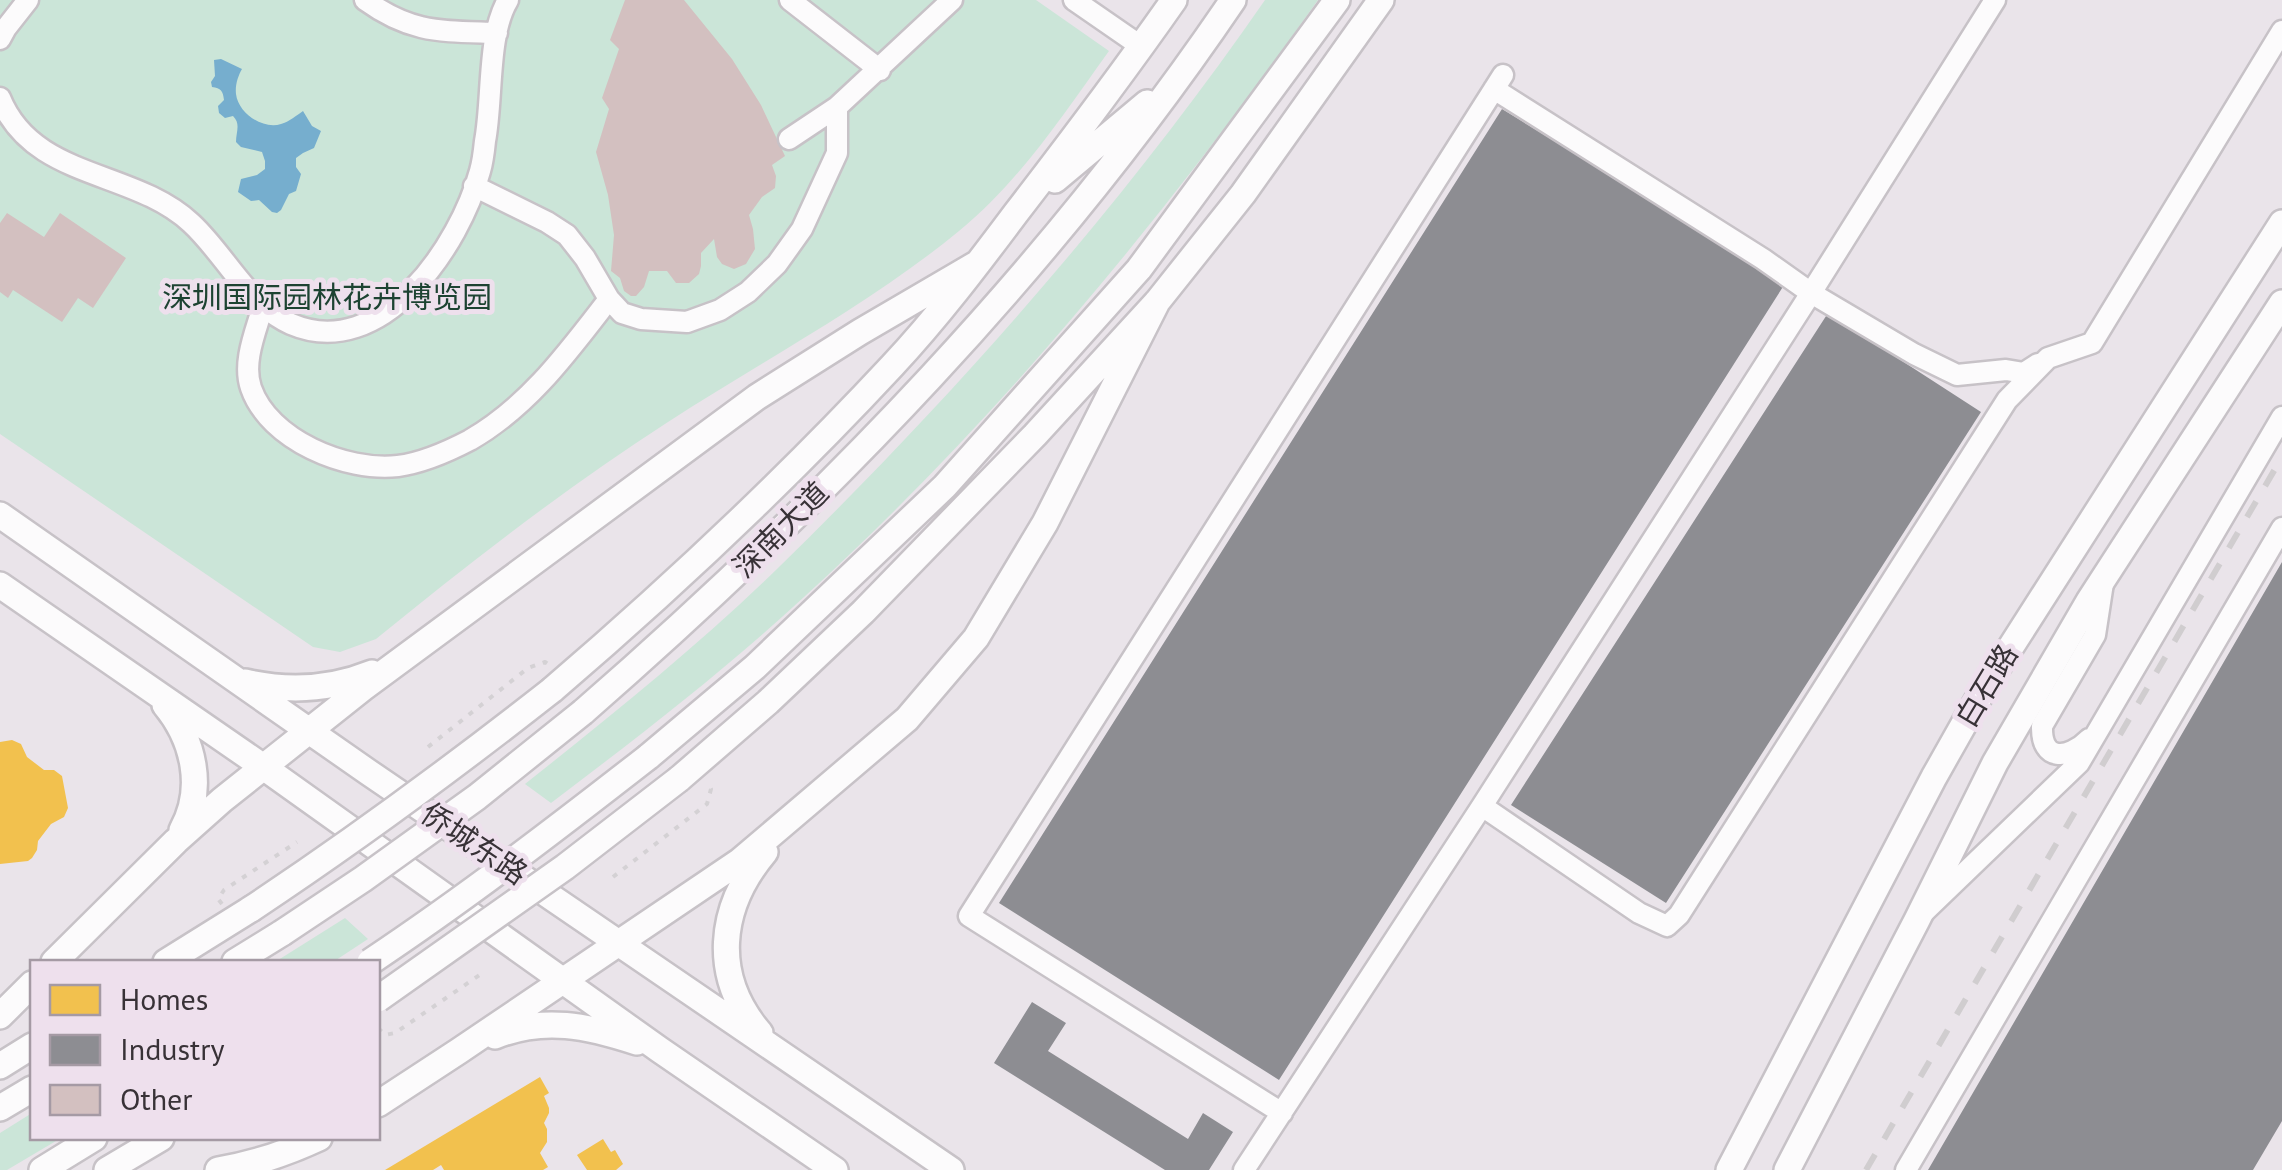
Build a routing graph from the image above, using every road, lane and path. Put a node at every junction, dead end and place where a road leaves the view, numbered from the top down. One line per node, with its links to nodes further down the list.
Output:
1 (28, 0): 12 (street)
2 (365, 0): 14 (street)
3 (508, 0): 14 (street)
4 (790, 0): 17 (street)
5 (952, 0): 17 (street)
6 (1074, 0): 15 (street)
7 (1174, 0): 15 (main road)
8 (1233, 0): 16 (main road, 深南大道)
9 (1337, 0): 56 (main road, bridge)
10 (1382, 0): 27 (main road)
11 (1995, 0): 25 (street)
12 (2, 30)
13 (2282, 31): 30 (street)
14 (497, 33): 21 (street)
15 (1142, 47): 22 (main road)
16 (1191, 62): 22 (main road); 55 (main road, 深南大道, bridge)
17 (880, 70): 19 (street)
18 (0, 98): 29 (street)
19 (838, 107): 20 (street); 26 (street)
20 (789, 139)
21 (474, 186): 26 (street); 29 (street)
22 (1019, 210): 24 (main road)
23 (2282, 224): 81 (main road, 白石路)
24 (978, 263): 36 (main road); 38 (main road)
25 (1811, 293): 30 (street); 45 (street); 71 (street)
26 (609, 299): 29 (street)
27 (1157, 302): 46 (main road); 60 (main road, bridge)
28 (2282, 303): 34 (main road, 白石路)
29 (263, 306)
30 (2048, 358): 45 (street)
31 (2282, 416): 41 (street)
32 (0, 515): 37 (main road, 侨城东路)
33 (2282, 528): 83 (street)
34 (2103, 579): 41 (street); 51 (main road, 白石路)
35 (0, 585): 39 (main road, 侨城东路)
36 (396, 664): 37 (main road); 40 (main road)
37 (236, 680): 40 (main road, 侨城东路)
38 (553, 680): 42 (path); 54 (main road, bridge)
39 (152, 690): 43 (main road, 侨城东路); 47 (main road)
40 (308, 730): 43 (main road); 52 (main road, 侨城东路)
41 (2097, 731): 51 (street)
42 (428, 747)
43 (262, 766): 47 (main road); 58 (main road, 侨城东路)
44 (707, 783): 49 (path)
45 (1482, 806): 71 (street)
46 (797, 814): 52 (main road); 66 (main road)
47 (176, 841): 53 (main road)
48 (297, 842): 50 (path)
49 (613, 877)
50 (224, 890)
51 (1917, 920): 82 (main road, 白石路)
52 (619, 942): 58 (main road); 66 (main road, 侨城东路)
53 (56, 960)
54 (169, 960)
55 (238, 960)
56 (373, 960)
57 (482, 974): 62 (path)
58 (564, 981): 64 (main road, 侨城东路); 65 (main road)
59 (30, 986): 61 (main road)
60 (380, 998)
61 (0, 1016)
62 (380, 1030)
63 (30, 1047): 67 (main road)
64 (660, 1050): 65 (main road); 78 (main road, 侨城东路)
65 (458, 1052): 69 (main road)
66 (778, 1053): 79 (main road, 侨城东路)
67 (0, 1066)
68 (30, 1089): 70 (main road)
69 (380, 1103)
70 (0, 1108)
71 (1282, 1114): 80 (street)
72 (91, 1140): 75 (main road)
73 (158, 1140): 76 (main road)
74 (314, 1140): 77 (main road)
75 (42, 1170)
76 (107, 1170)
77 (218, 1170)
78 (835, 1170)
79 (951, 1170)
80 (1244, 1170)
81 (1728, 1170)
82 (1786, 1170)
83 (1906, 1170)

